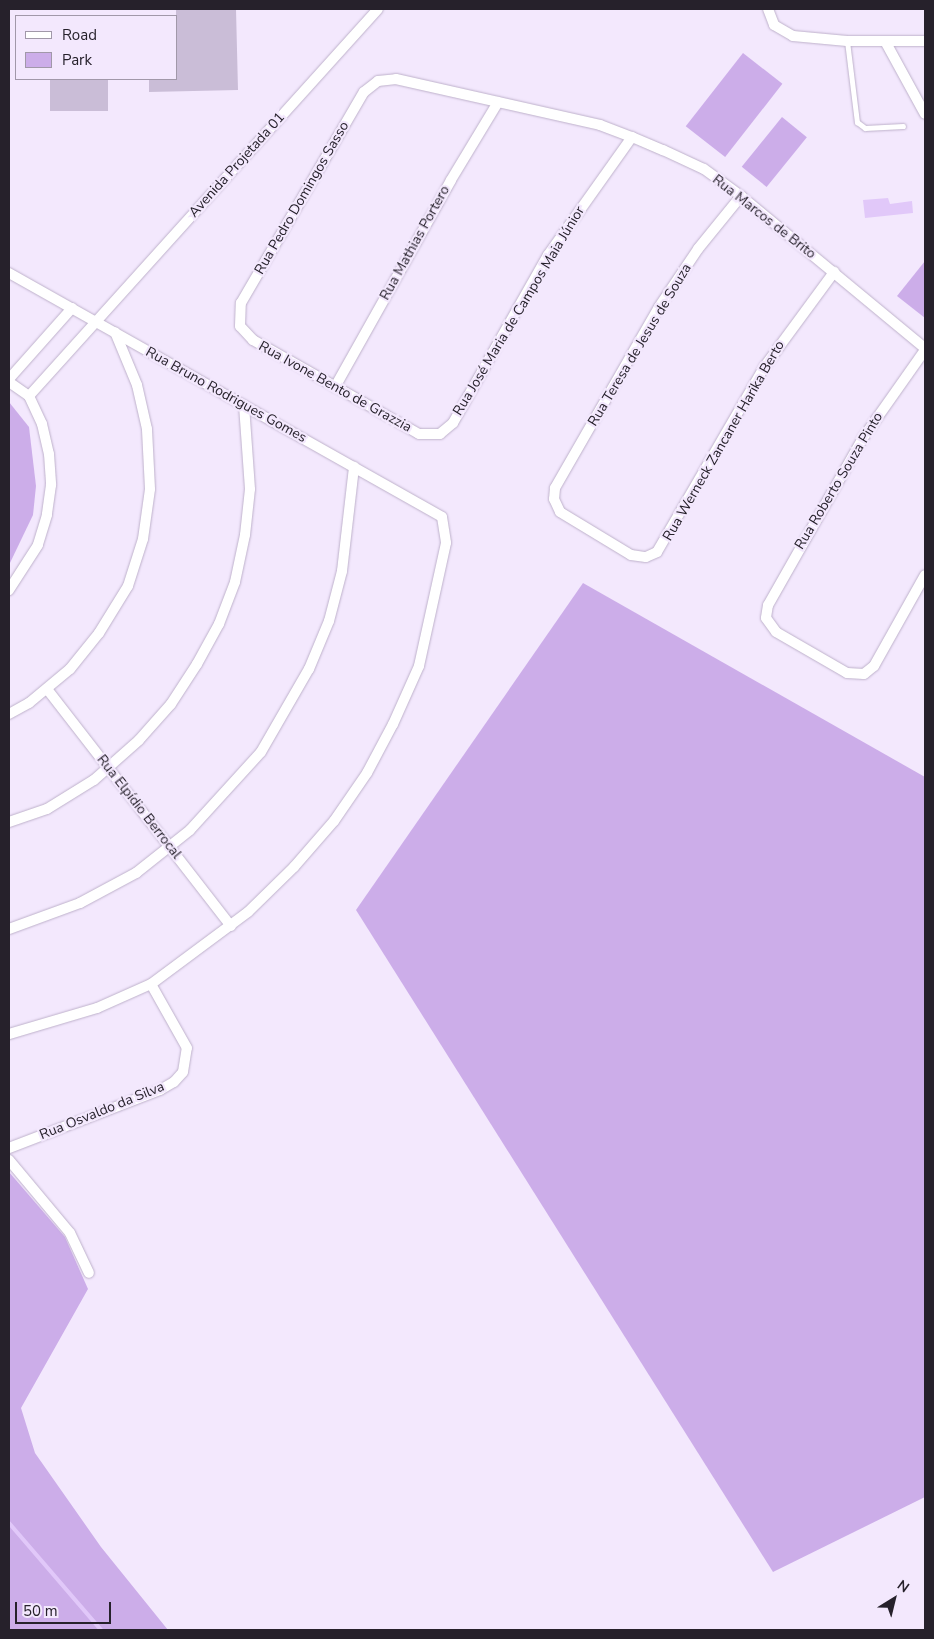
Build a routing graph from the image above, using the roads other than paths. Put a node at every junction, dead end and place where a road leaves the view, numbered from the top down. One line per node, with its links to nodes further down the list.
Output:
1 (378, 9): 16 (street, Avenida Projetada 01)
2 (768, 9): 3 (street)
3 (847, 41): 4 (street); 9 (lane)
4 (885, 41): 5 (street); 8 (street)
5 (925, 41)
6 (378, 81): 7 (street, Rua Marcos de Brito); 17 (street, Rua Pedro Domingos Sasso)
7 (498, 102): 10 (street, Rua Marcos de Brito); 21 (street, Rua Mathias Portero)
8 (925, 114)
9 (903, 126)
10 (632, 137): 11 (street, Rua Marcos de Brito); 24 (street, Rua José Maria de Campos Maia Júnior)
11 (741, 196): 12 (street, Rua Marcos de Brito); 26 (street, Rua Teresa de Jesus de Souza)
12 (834, 272): 19 (street, Rua Marcos de Brito); 26 (street, Rua Werneck Zancaner Harika Berto)
13 (9, 273): 14 (street, Rua Bruno Rodrigues Gomes)
14 (14, 278): 15 (street, Rua Bruno Rodrigues Gomes)
15 (72, 308): 16 (street, Rua Bruno Rodrigues Gomes); 20 (street)
16 (96, 322): 18 (street, Rua Bruno Rodrigues Gomes); 22 (street, Avenida Projetada 01)
17 (239, 322): 21 (street, Rua Ivone Bento de Grazzia)
18 (115, 332): 23 (street, Rua Bruno Rodrigues Gomes); 29 (street)
19 (925, 349): 27 (street, Rua Roberto Souza Pinto)
20 (9, 380): 22 (street)
21 (334, 386): 24 (street, Rua Ivone Bento de Grazzia)
22 (29, 396): 28 (street)
23 (244, 405): 25 (street, Rua Bruno Rodrigues Gomes); 31 (street)
24 (440, 434)
25 (354, 467): 33 (street); 34 (street, Rua Bruno Rodrigues Gomes)
26 (646, 557)
27 (925, 575)
28 (9, 590)
29 (47, 689): 30 (street); 31 (street, Rua Elpídio Berrocal)
30 (9, 714)
31 (108, 768): 32 (street); 33 (street, Rua Elpídio Berrocal)
32 (9, 822)
33 (169, 846): 34 (street, Rua Elpídio Berrocal); 35 (street)
34 (231, 926): 36 (street)
35 (9, 929)
36 (150, 984): 37 (street); 38 (street, Rua Osvaldo da Silva)
37 (9, 1034)
38 (9, 1148)
39 (9, 1160): 40 (street)
40 (90, 1273)

